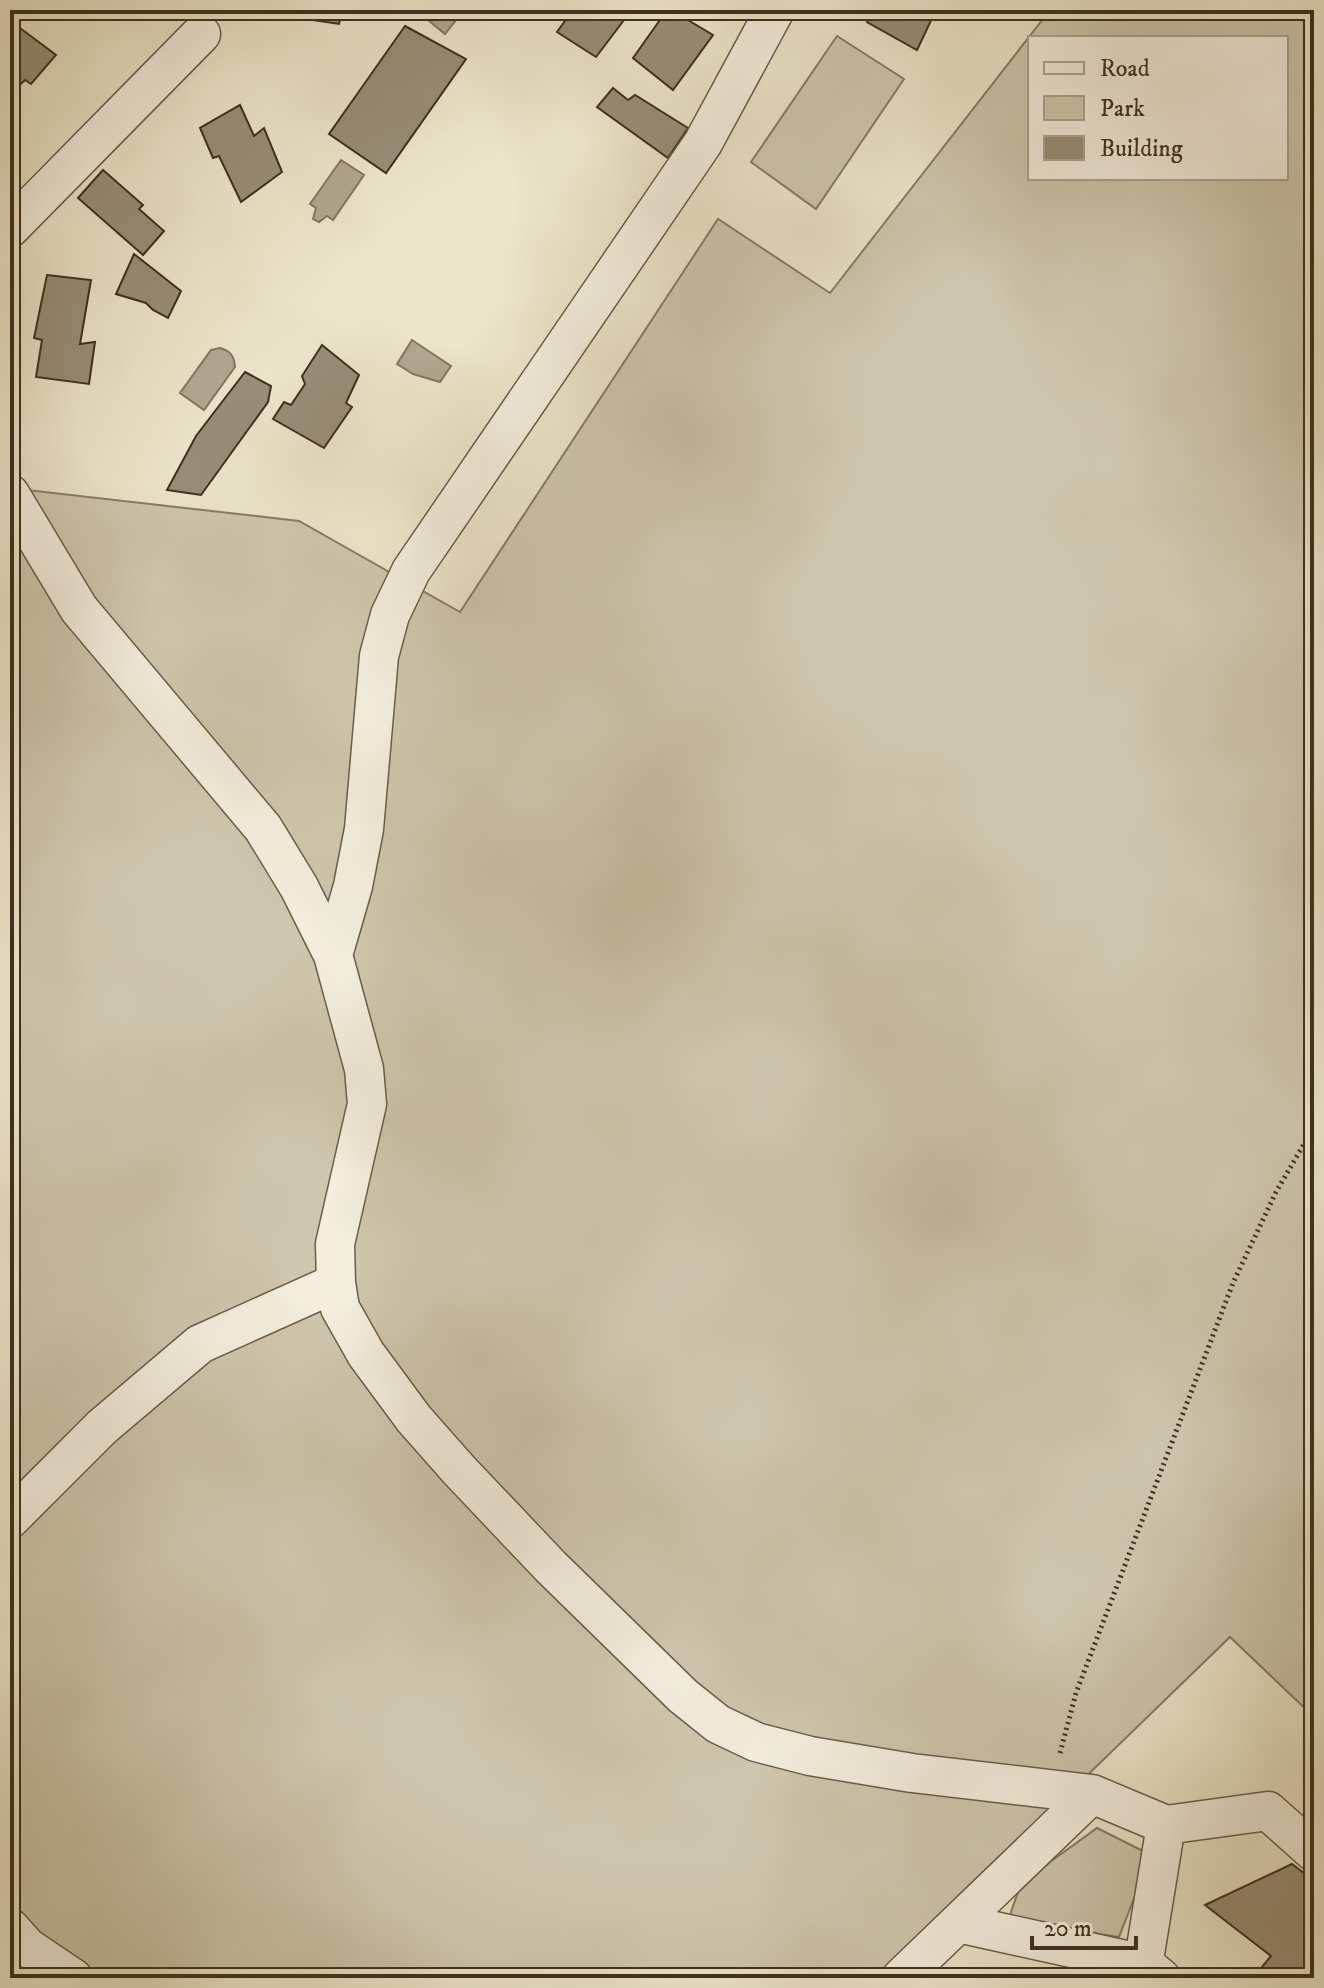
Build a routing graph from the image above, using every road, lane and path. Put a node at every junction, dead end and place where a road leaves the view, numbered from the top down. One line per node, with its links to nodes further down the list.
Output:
1 (775, 10): 5 (street)
2 (201, 34): 3 (street)
3 (10, 228)
4 (10, 494): 5 (street)
5 (333, 955): 7 (street)
6 (1314, 1127): 9 (path)
7 (336, 1283): 8 (street); 9 (street)
8 (10, 1519)
9 (1051, 1789): 10 (street)
10 (1092, 1794): 11 (street); 13 (street)
11 (1166, 1825): 12 (street); 15 (street)
12 (1314, 1852)
13 (958, 1923): 15 (street); 17 (street)
14 (10, 1928): 16 (street)
15 (1149, 1973)
16 (73, 1978)
17 (901, 1978)

